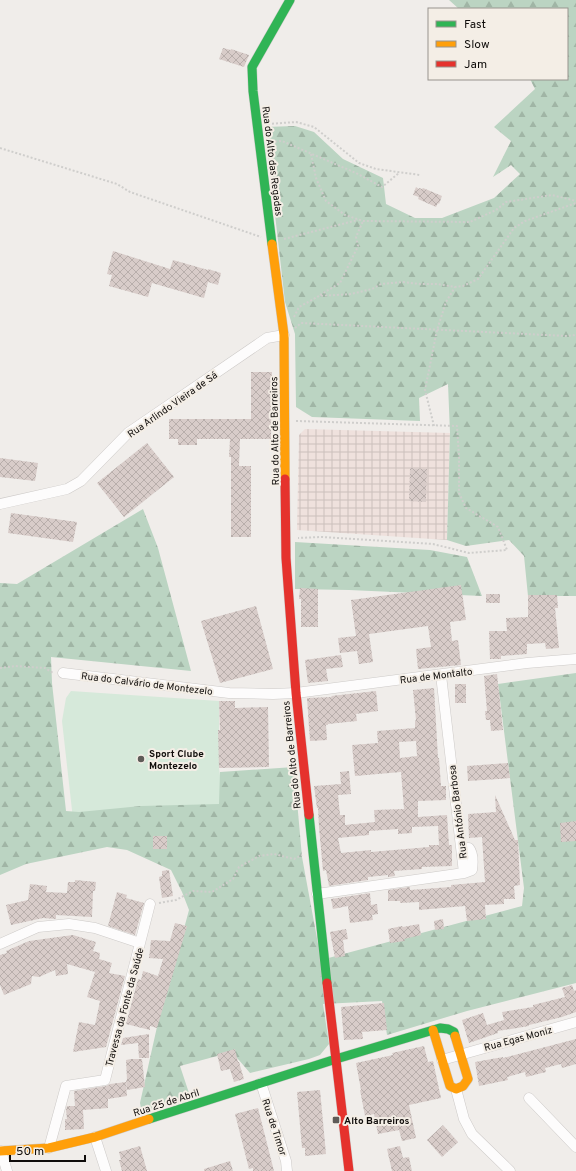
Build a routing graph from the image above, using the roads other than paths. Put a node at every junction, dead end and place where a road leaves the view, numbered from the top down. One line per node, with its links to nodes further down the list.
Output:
1 (290, 0): 2 (street, Rua do Alto das Regadas)
2 (284, 335): 3 (street, Rua Arlindo Vieira de Sá); 7 (street, Rua do Alto de Barreiros)
3 (0, 504)
4 (576, 659): 6 (street, Rua de Montalto)
5 (63, 673): 7 (street, Rua do Calvário de Montezelo)
6 (441, 675): 7 (street, Rua de Montalto); 8 (street, Rua António Barbosa)
7 (296, 693): 8 (street, Rua do Alto de Barreiros)
8 (317, 894): 15 (street, Rua do Alto de Barreiros)
9 (150, 904): 10 (street, Travessa da Fonte da Saúde)
10 (140, 943): 11 (street); 22 (street, Travessa da Fonte da Saúde)
11 (0, 944)
12 (576, 1022): 14 (street, Rua Egas Moniz)
13 (433, 1030): 14 (street); 15 (street); 16 (street)
14 (460, 1054): 16 (street, Rua Egas Moniz); 18 (street)
15 (336, 1059): 17 (street, Rua 25 de Abril); 27 (street, Rua do Alto de Barreiros)
16 (442, 1060): 18 (street)
17 (261, 1083): 20 (street, Rua 25 de Abril); 26 (street, Rua de Timor)
18 (456, 1089): 28 (street)
19 (529, 1098): 21 (street)
20 (95, 1137): 22 (street, Rua 25 de Abril); 25 (street)
21 (576, 1147)
22 (49, 1148): 23 (street, Rua 25 de Abril)
23 (1, 1151): 24 (street)
24 (7, 1171)
25 (106, 1171)
26 (287, 1171)
27 (349, 1171)
28 (510, 1171)

